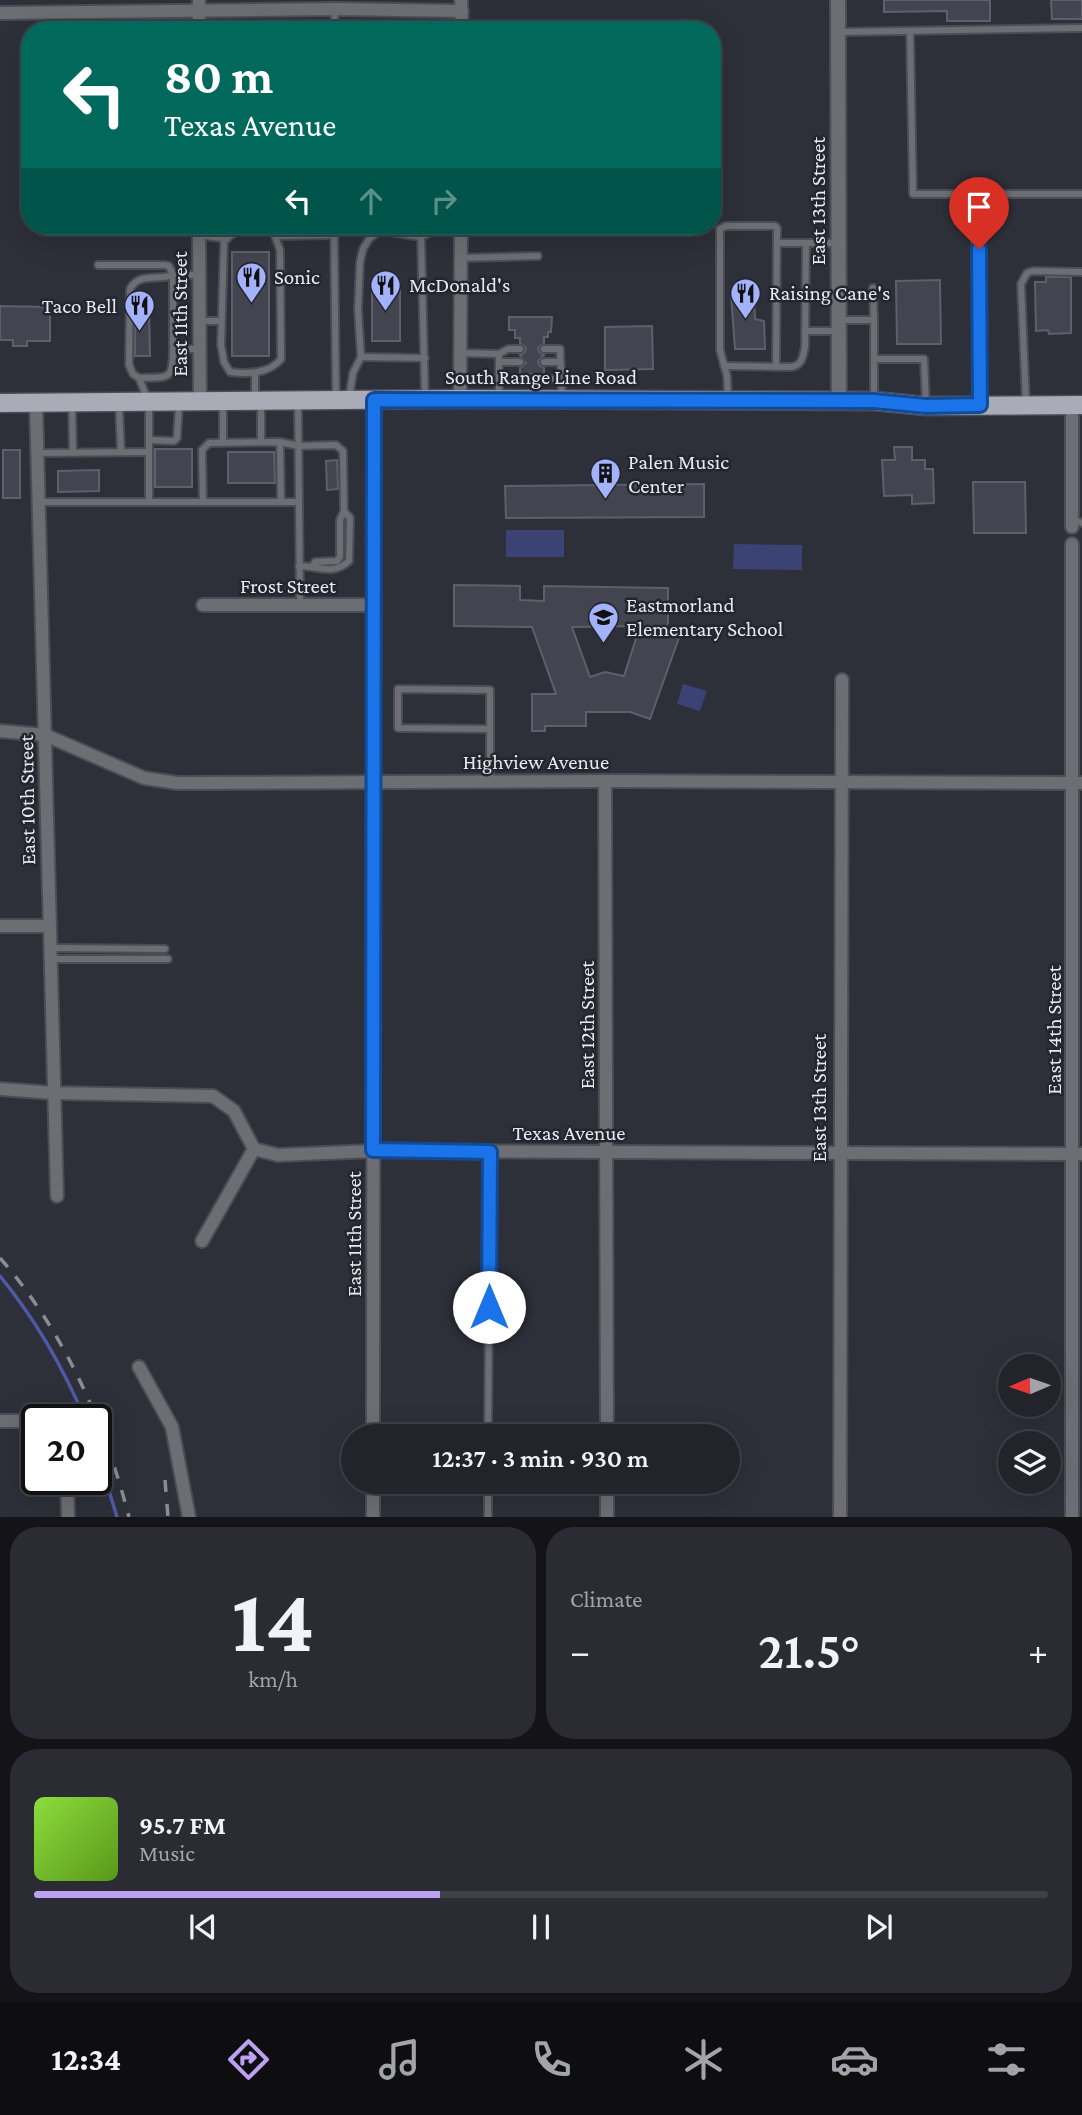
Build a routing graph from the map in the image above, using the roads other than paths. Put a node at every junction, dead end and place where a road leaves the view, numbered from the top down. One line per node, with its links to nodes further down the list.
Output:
1 (838, 0): 9 (street, East 13th Street)
2 (199, 6): 4 (street); 5 (street)
3 (461, 6): 4 (street)
4 (335, 9): 6 (lane)
5 (0, 13)
6 (334, 21)
7 (1082, 28): 8 (lane)
8 (911, 31): 9 (lane); 10 (lane)
9 (839, 32): 28 (street, East 13th Street)
10 (978, 194): 11 (lane); 79 (street)
11 (1082, 194)
12 (721, 228): 26 (lane)
13 (199, 235): 34 (street, East 11th Street)
14 (213, 235): 25 (lane)
15 (232, 235): 25 (lane)
16 (285, 235): 23 (lane)
17 (334, 235): 66 (lane)
18 (374, 235): 47 (lane)
19 (407, 235): 24 (lane)
20 (425, 235): 24 (lane)
21 (461, 235): 30 (street)
22 (720, 235): 54 (lane)
23 (275, 236): 56 (lane)
24 (421, 237): 48 (lane)
25 (227, 239): 38 (lane)
26 (777, 243): 27 (lane); 55 (lane)
27 (806, 243): 28 (lane); 40 (lane)
28 (839, 243): 39 (street, East 13th Street)
29 (537, 256): 30 (lane)
30 (461, 258): 45 (street)
31 (98, 265): 33 (lane)
32 (1082, 272): 81 (lane)
33 (173, 275): 34 (lane); 41 (lane); 57 (lane)
34 (200, 275): 37 (street, East 11th Street)
35 (873, 288): 36 (lane)
36 (874, 320): 39 (lane); 49 (lane)
37 (200, 321): 38 (lane); 42 (street, East 11th Street)
38 (221, 321): 56 (lane)
39 (839, 326): 40 (lane); 72 (street, East 13th Street)
40 (805, 331): 55 (lane)
41 (173, 349): 42 (lane); 57 (lane)
42 (200, 349): 69 (street, East 11th Street)
43 (520, 349): 46 (lane)
44 (544, 349): 53 (lane)
45 (461, 353): 46 (lane); 61 (street)
46 (499, 354): 50 (lane)
47 (361, 357): 48 (lane); 66 (lane)
48 (425, 358): 60 (lane)
49 (875, 359): 68 (lane); 80 (lane)
50 (499, 362): 51 (lane); 59 (lane)
51 (520, 362)
52 (544, 362): 53 (lane)
53 (560, 362): 58 (lane)
54 (724, 366): 55 (lane); 67 (lane)
55 (776, 367)
56 (255, 374): 71 (lane)
57 (139, 378): 77 (lane)
58 (561, 379): 59 (lane); 64 (lane)
59 (499, 380): 62 (lane)
60 (425, 399): 61 (main road, South Range Line Road); 63 (main road, South Range Line Road)
61 (460, 399): 62 (main road, South Range Line Road)
62 (499, 399): 64 (main road, South Range Line Road)
63 (374, 400): 66 (main road, South Range Line Road); 102 (street, East 11th Street)
64 (562, 400): 67 (main road, South Range Line Road)
65 (298, 401): 66 (main road, South Range Line Road); 71 (main road, South Range Line Road); 87 (lane)
66 (342, 401)
67 (728, 401): 72 (main road, South Range Line Road)
68 (874, 401): 72 (main road, South Range Line Road); 80 (main road, South Range Line Road)
69 (200, 402): 70 (main road, South Range Line Road); 78 (main road, South Range Line Road)
70 (223, 402): 71 (main road, South Range Line Road); 84 (lane)
71 (258, 402): 85 (lane)
72 (839, 402)
73 (0, 403): 74 (main road, South Range Line Road)
74 (36, 403): 75 (main road, South Range Line Road); 90 (street, East 10th Street)
75 (72, 403): 76 (main road, South Range Line Road); 91 (lane)
76 (119, 403): 77 (main road, South Range Line Road); 88 (lane)
77 (149, 403): 78 (main road, South Range Line Road); 83 (lane)
78 (179, 403): 83 (lane)
79 (980, 405): 80 (main road, South Range Line Road); 81 (main road, South Range Line Road)
80 (926, 406)
81 (1026, 406): 82 (main road, South Range Line Road)
82 (1077, 406): 97 (street)
83 (149, 440): 89 (lane)
84 (223, 442): 85 (lane); 94 (lane)
85 (261, 442): 86 (lane)
86 (280, 442): 87 (lane); 95 (lane)
87 (299, 446): 96 (lane); 99 (lane)
88 (121, 452): 89 (lane); 91 (lane)
89 (149, 452): 93 (lane)
90 (37, 453): 91 (lane); 92 (street, East 10th Street)
91 (73, 453)
92 (39, 502): 93 (lane); 106 (street, East 10th Street)
93 (149, 502): 94 (lane)
94 (203, 502): 95 (lane)
95 (281, 502): 96 (lane)
96 (299, 502): 99 (lane)
97 (1075, 523)
98 (1072, 544): 111 (street, East 14th Street)
99 (299, 566): 101 (lane)
100 (203, 605): 101 (street, Frost Street)
101 (300, 605): 102 (street, Frost Street)
102 (373, 605): 109 (street, East 11th Street)
103 (842, 680): 110 (street, East 13th Street)
104 (490, 730): 104 (lane); 107 (lane)
105 (0, 731): 106 (street, Highview Avenue)
106 (45, 735): 109 (street, Highview Avenue); 113 (street, East 10th Street)
107 (490, 781): 108 (street, Highview Avenue); 109 (street, Highview Avenue)
108 (605, 781): 110 (street, Highview Avenue); 122 (street, East 12th Street)
109 (373, 782): 120 (street, East 11th Street)
110 (842, 782): 111 (street, Highview Avenue); 123 (street, East 13th Street)
111 (1078, 783): 124 (street, East 14th Street)
112 (0, 926): 113 (street)
113 (50, 926): 115 (street, East 10th Street)
114 (165, 949): 115 (lane)
115 (50, 953): 116 (lane); 118 (street, East 10th Street)
116 (168, 959)
117 (0, 1088): 118 (street)
118 (54, 1093): 119 (street); 125 (street, East 10th Street)
119 (254, 1149): 120 (street, Texas Avenue); 126 (street)
120 (373, 1150): 121 (street, Texas Avenue); 130 (street, East 11th Street)
121 (490, 1152): 122 (street, Texas Avenue); 131 (lane)
122 (606, 1153): 123 (street, Texas Avenue); 132 (street, East 12th Street)
123 (840, 1153): 124 (street, Texas Avenue); 142 (street, East 13th Street)
124 (1077, 1154): 143 (street, East 14th Street)
125 (57, 1196)
126 (202, 1241)
127 (139, 1367): 138 (street)
128 (0, 1421): 129 (street)
129 (21, 1421)
130 (373, 1424)
131 (488, 1424)
132 (607, 1424)
133 (373, 1494): 139 (street)
134 (488, 1494): 140 (lane)
135 (607, 1494): 141 (street)
136 (67, 1495): 137 (street)
137 (68, 1517)
138 (189, 1517)
139 (373, 1517)
140 (488, 1517)
141 (607, 1517)
142 (840, 1517)
143 (1072, 1517)

